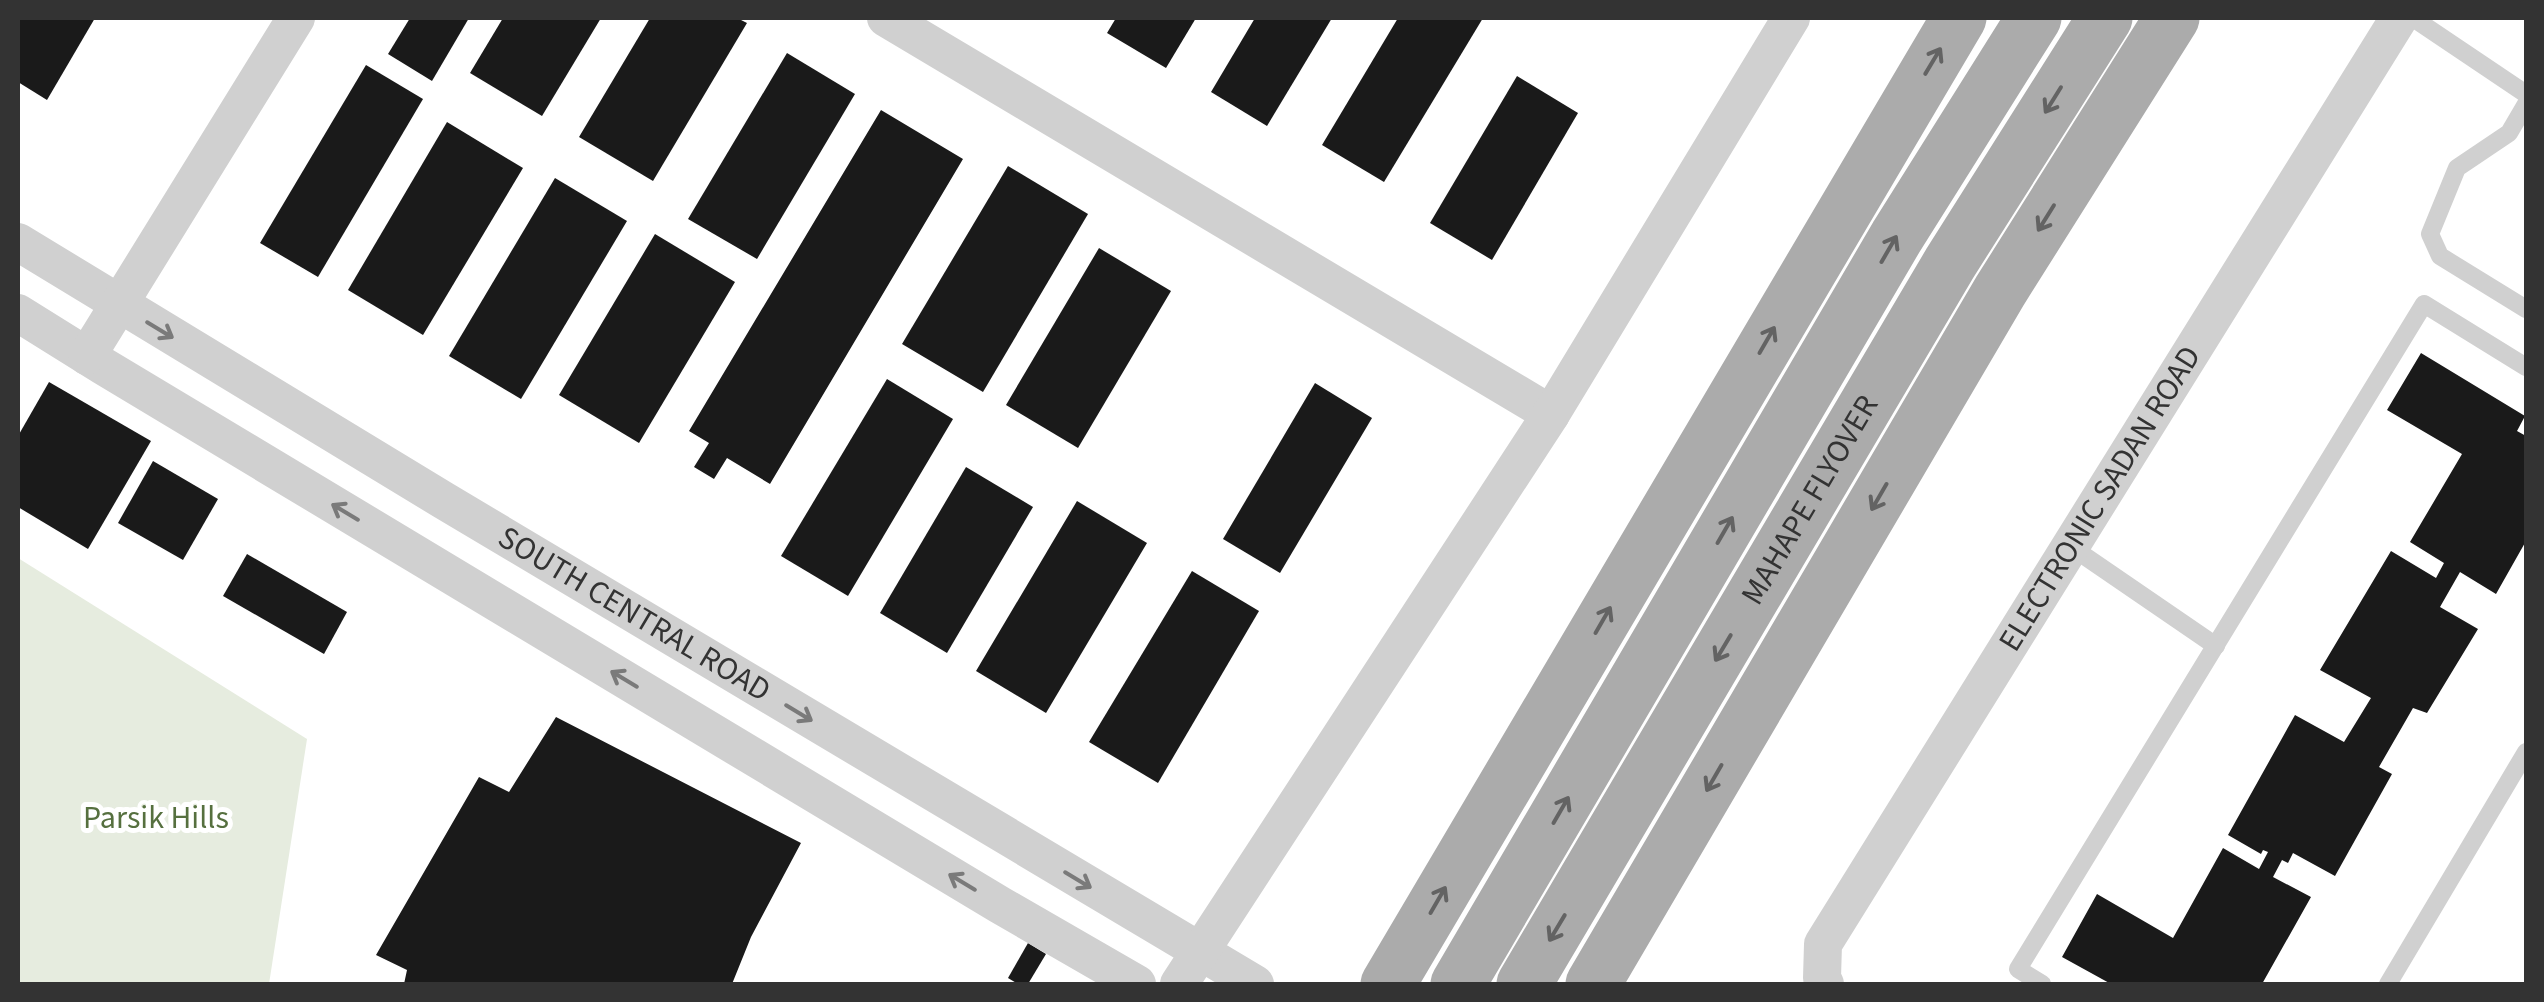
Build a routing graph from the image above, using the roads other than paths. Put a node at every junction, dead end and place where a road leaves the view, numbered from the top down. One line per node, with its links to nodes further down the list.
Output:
1 (296, 18): 13 (street)
2 (886, 18): 18 (street)
3 (1791, 18): 18 (street)
4 (1959, 18): 32 (main road, one-way to 4)
5 (2034, 18): 33 (main road, MAHAPE FLYOVER, one-way to 5)
6 (2105, 18): 34 (main road, MAHAPE FLYOVER, one-way to 34)
7 (2172, 18): 35 (main road, one-way to 35)
8 (2399, 18): 20 (street, ELECTRONIC SADAN ROAD)
9 (2412, 18): 10 (lane)
10 (2526, 94)
11 (2526, 104): 14 (lane)
12 (18, 242): 13 (street, SOUTH CENTRAL ROAD)
13 (118, 305): 16 (street); 19 (street, SOUTH CENTRAL ROAD, one-way to 19)
14 (2526, 309)
15 (18, 312): 16 (street, SOUTH CENTRAL ROAD)
16 (86, 356): 21 (street, SOUTH CENTRAL ROAD, one-way to 16)
17 (2526, 368): 22 (lane)
18 (1552, 414): 28 (street)
19 (444, 500): 21 (street); 23 (street, SOUTH CENTRAL ROAD)
20 (2070, 546): 22 (lane); 36 (street, ELECTRONIC SADAN ROAD)
21 (404, 547): 24 (street, SOUTH CENTRAL ROAD, one-way to 21)
22 (2216, 646): 37 (lane)
23 (702, 655): 24 (street); 26 (street, SOUTH CENTRAL ROAD, one-way to 26)
24 (670, 707): 27 (street, SOUTH CENTRAL ROAD)
25 (2526, 752): 38 (lane)
26 (936, 795): 27 (street); 28 (street, SOUTH CENTRAL ROAD, one-way to 28)
27 (902, 846): 29 (street, SOUTH CENTRAL ROAD, one-way to 27)
28 (1200, 953): 30 (street); 31 (street, SOUTH CENTRAL ROAD)
29 (1137, 984)
30 (1179, 984)
31 (1255, 984)
32 (1388, 984)
33 (1458, 984)
34 (1524, 984)
35 (1593, 984)
36 (1825, 984)
37 (2042, 984)
38 (2388, 984)

